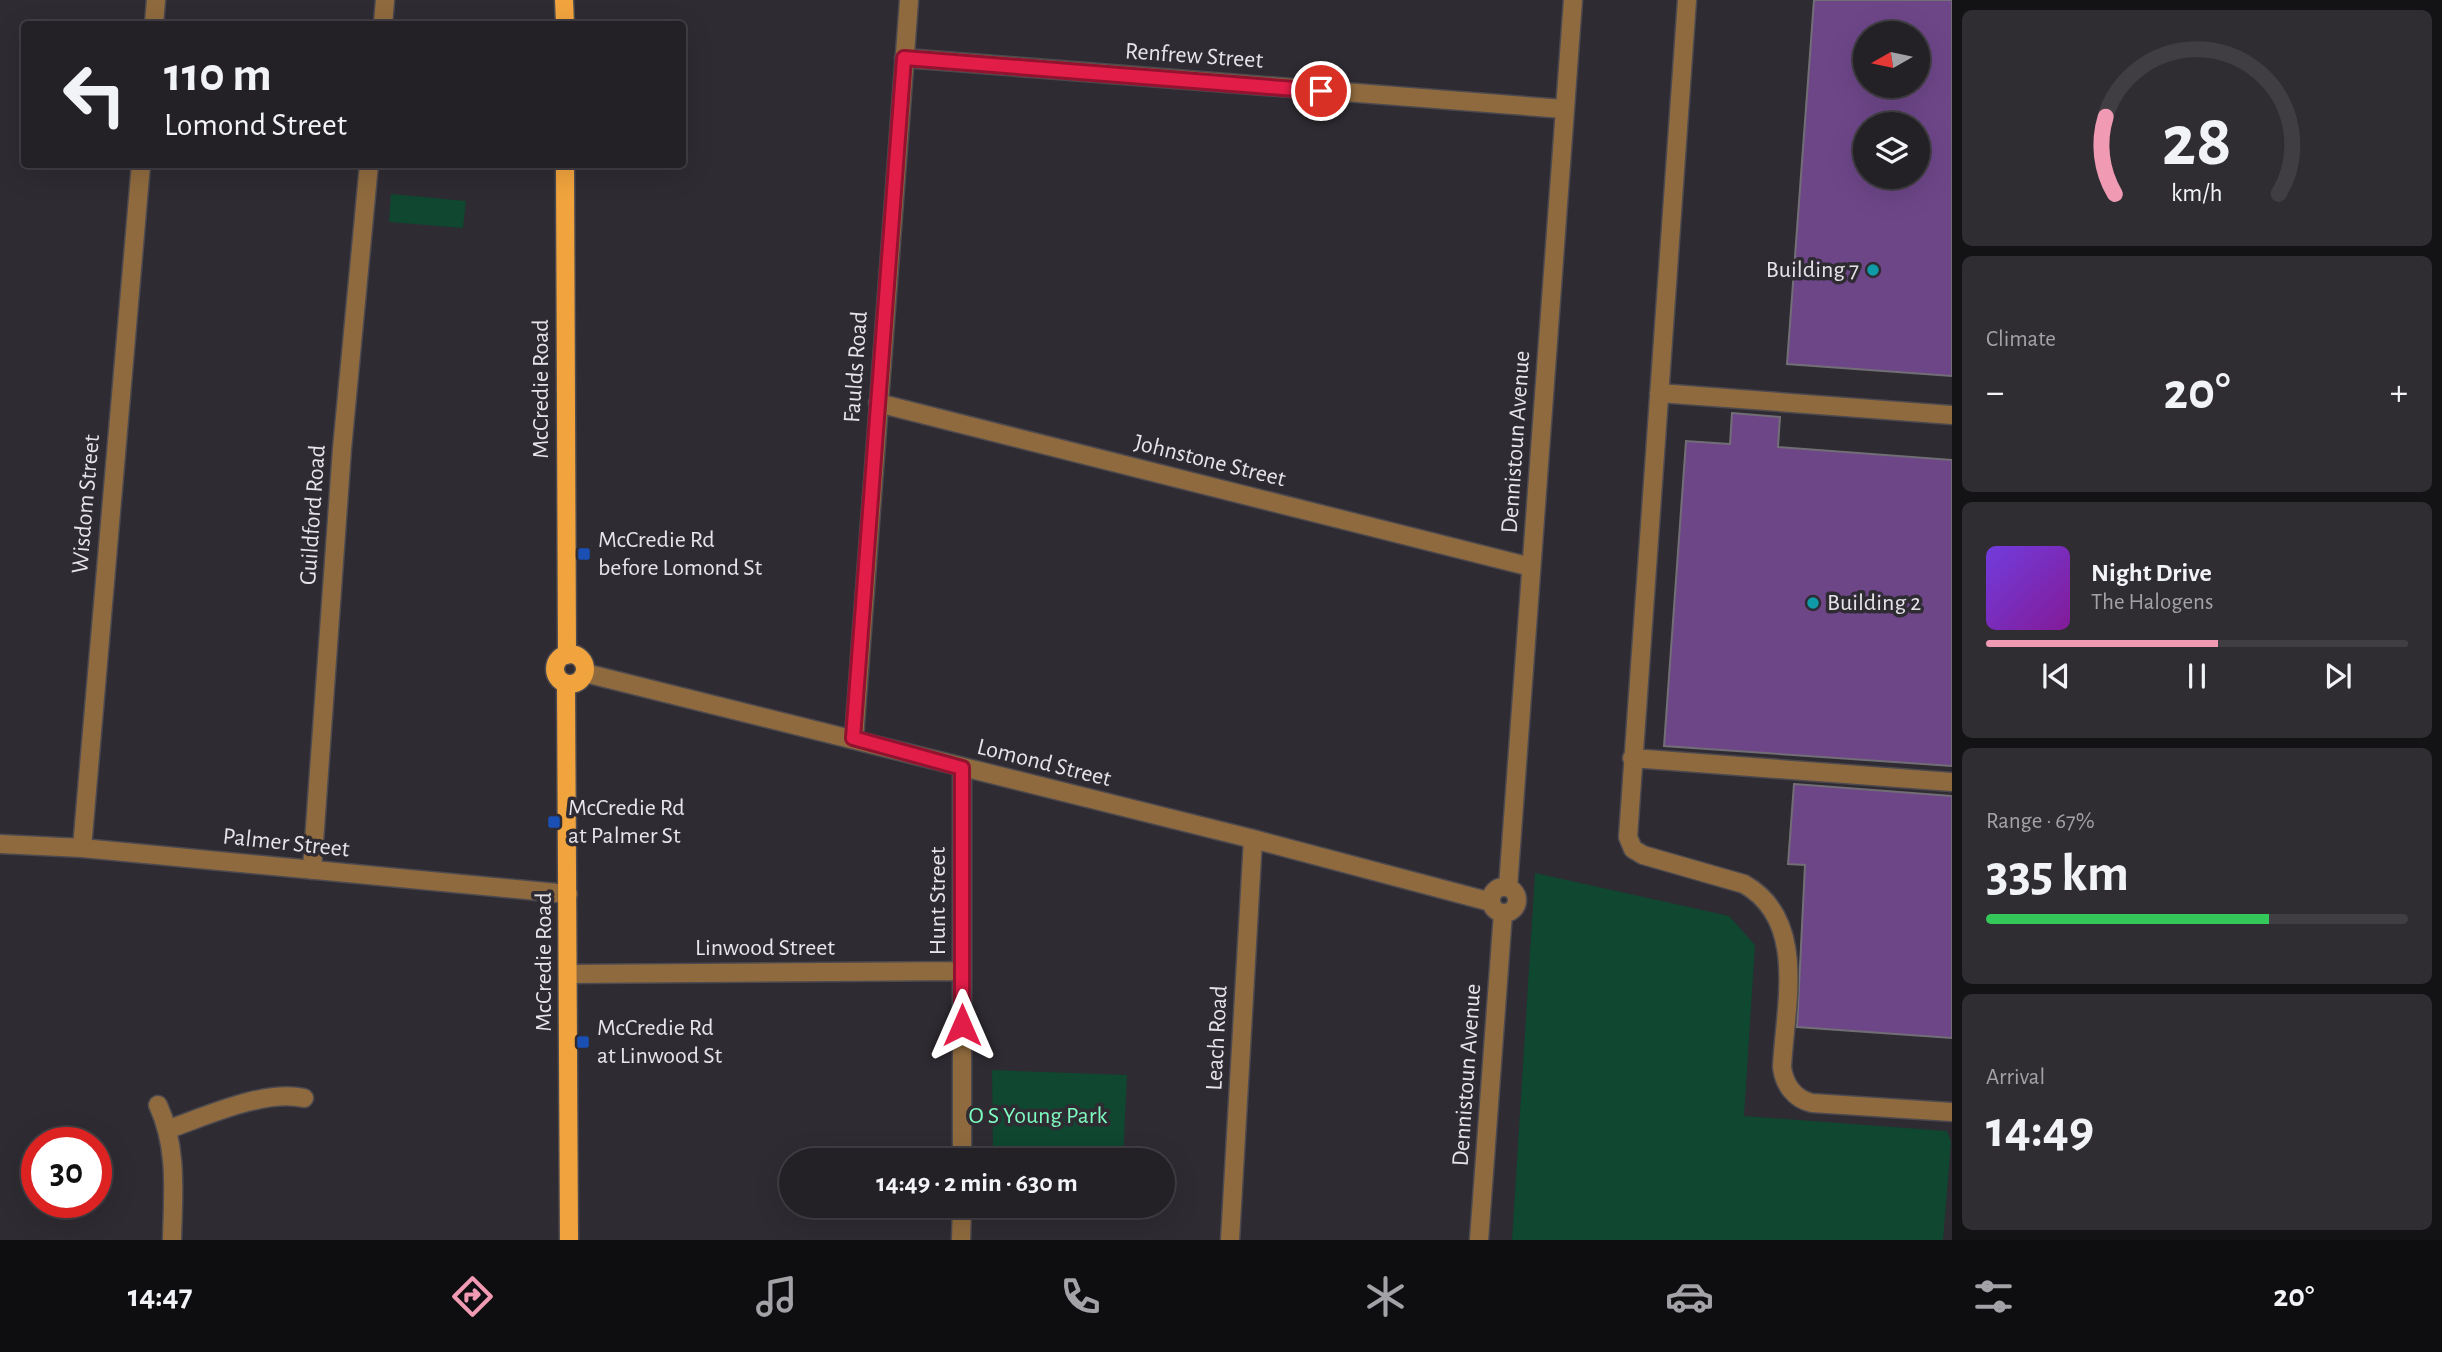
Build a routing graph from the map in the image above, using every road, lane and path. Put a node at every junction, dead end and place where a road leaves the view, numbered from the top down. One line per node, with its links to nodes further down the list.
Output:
1 (156, 0): 7 (street)
2 (385, 0): 8 (street)
3 (565, 0): 9 (main road)
4 (909, 0): 10 (street, Faulds Road)
5 (1573, 0): 11 (street, Dennistoun Avenue)
6 (1688, 0): 15 (street)
7 (154, 21)
8 (383, 21)
9 (565, 21)
10 (904, 58): 11 (street, Renfrew Street); 16 (street, Faulds Road)
11 (1564, 110): 18 (street, Dennistoun Avenue)
12 (141, 168): 28 (street, Wisdom Street)
13 (369, 168): 29 (street, Guildford Road)
14 (565, 168): 19 (main road, McCredie Road)
15 (1659, 393): 17 (street); 23 (street)
16 (878, 403): 18 (street, Johnstone Street); 22 (street, Faulds Road)
17 (1952, 415)
18 (1531, 567): 31 (street, Dennistoun Avenue)
19 (567, 655): 20 (main road); 21 (main road)
20 (584, 673): 21 (main road); 22 (street, Lomond Street)
21 (566, 684): 30 (main road, McCredie Road)
22 (853, 738): 24 (street, Lomond Street)
23 (1632, 758): 25 (street); 36 (street)
24 (962, 768): 26 (street, Lomond Street); 32 (street, Hunt Street)
25 (1952, 782)
26 (1253, 839): 31 (street, Lomond Street); 43 (street, Leach Road)
27 (0, 845): 28 (street, Palmer Street)
28 (82, 848): 29 (street, Palmer Street)
29 (312, 870): 30 (street, Palmer Street)
30 (568, 894): 33 (main road, McCredie Road)
31 (1497, 908): 44 (street, Dennistoun Avenue)
32 (962, 971): 33 (street, Linwood Street); 38 (street, Hunt Street)
33 (569, 975): 41 (main road, McCredie Road)
34 (304, 1098): 37 (street)
35 (158, 1105): 37 (street)
36 (1952, 1112)
37 (169, 1129): 40 (street)
38 (962, 1148)
39 (961, 1218): 42 (street)
40 (172, 1240)
41 (569, 1240)
42 (961, 1240)
43 (1230, 1240)
44 (1479, 1240)

